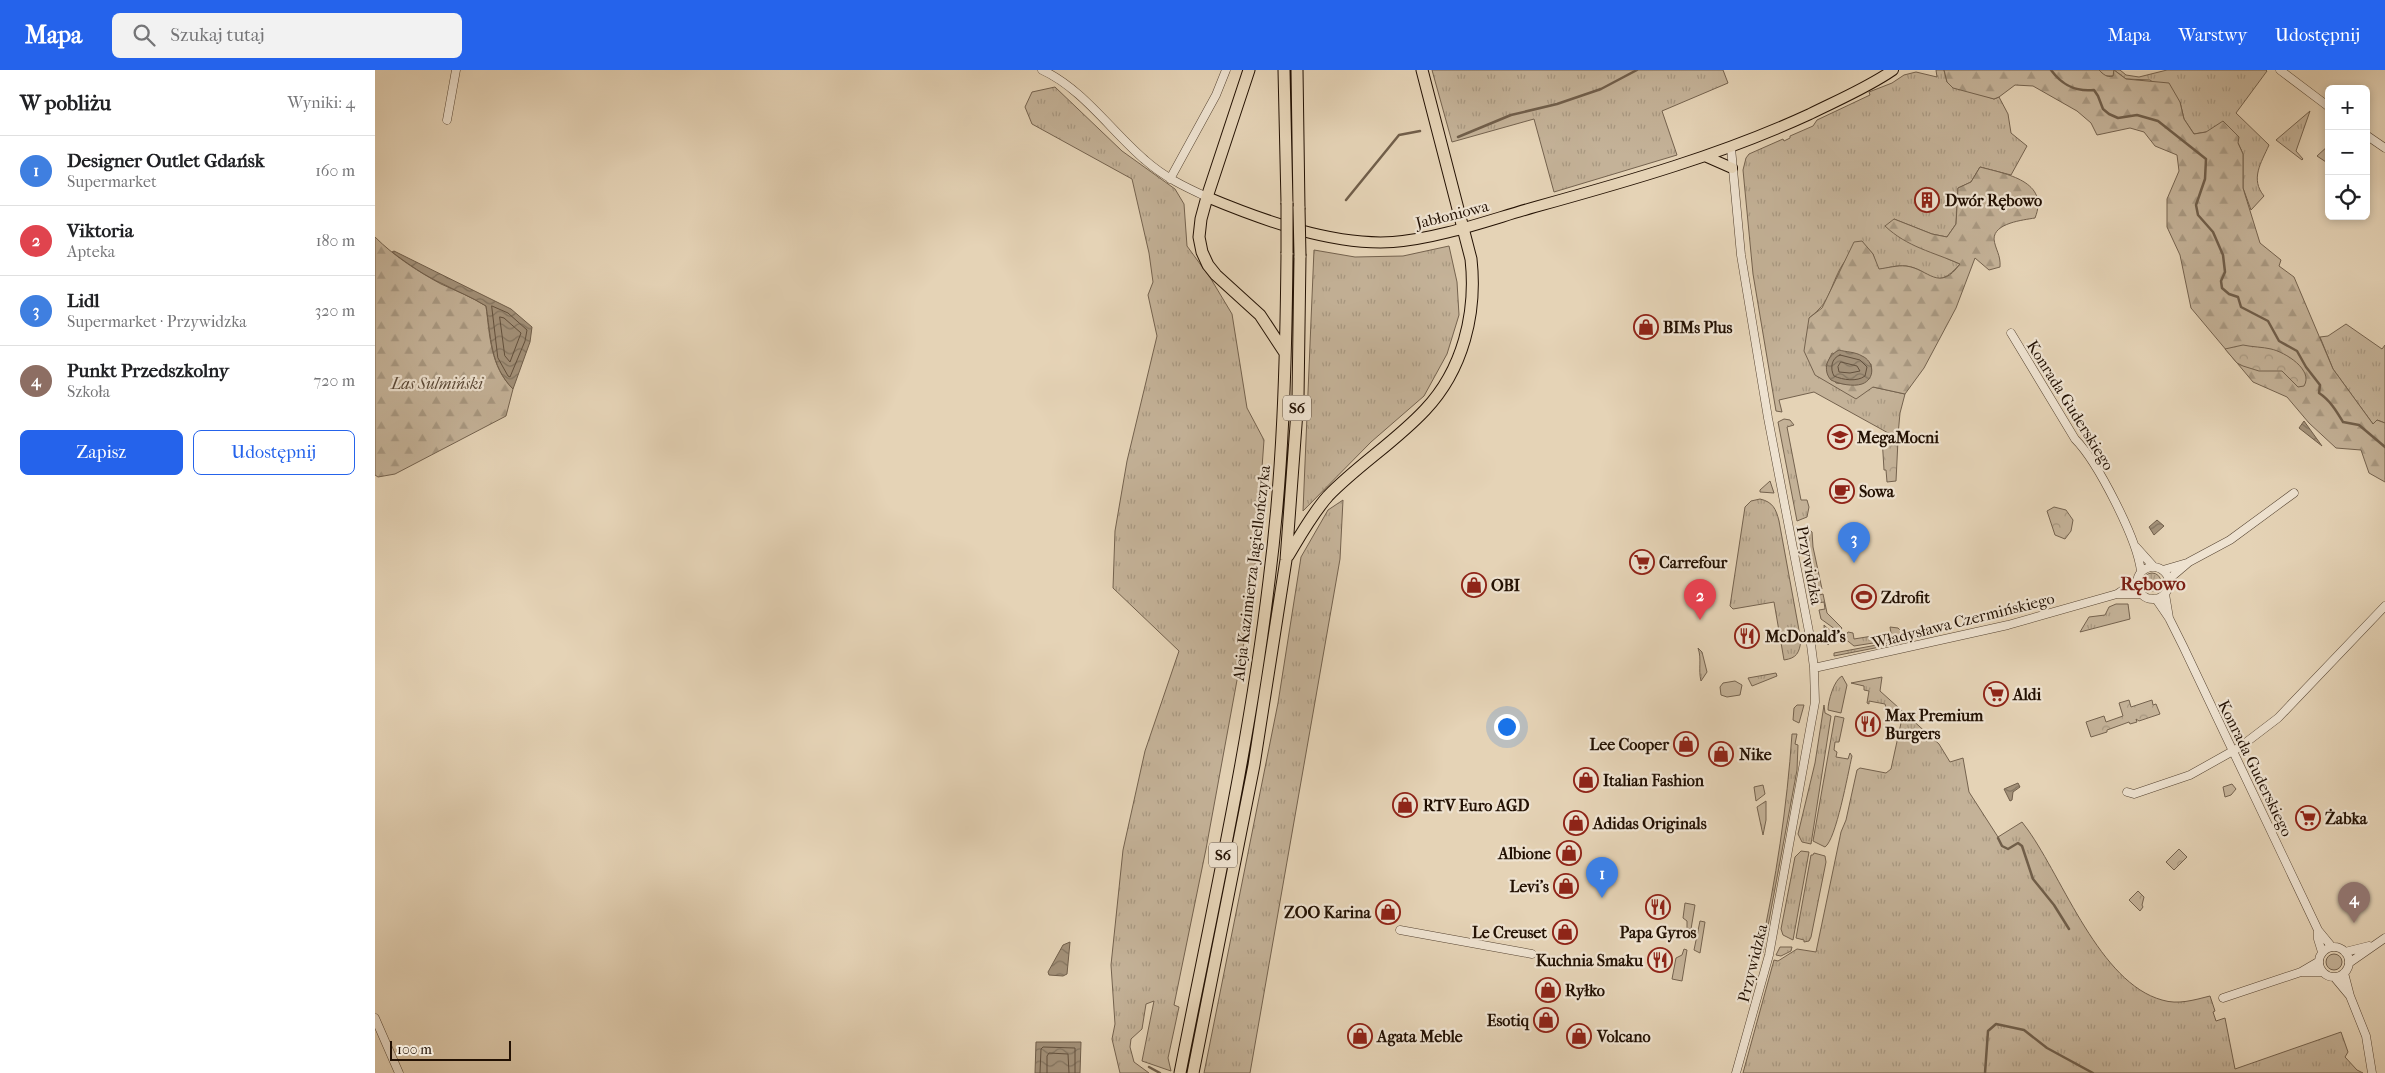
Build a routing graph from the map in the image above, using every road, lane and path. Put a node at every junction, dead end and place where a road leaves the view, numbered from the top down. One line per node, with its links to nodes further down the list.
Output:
1 (456, 70): 11 (street)
2 (1042, 70): 17 (street, Jabłoniowa)
3 (1226, 70): 17 (street)
4 (1249, 70): 18 (highway)
5 (1284, 70): 21 (highway, Aleja Kazimierza Jagiellończyka / S6, bridge)
6 (1297, 70): 24 (highway, Aleja Kazimierza Jagiellończyka / S6, bridge)
7 (1422, 70): 19 (highway)
8 (1893, 70): 13 (main road, Jabłoniowa)
9 (2280, 70): 10 (street)
10 (2325, 104)
11 (447, 120)
12 (2370, 138): 14 (street)
13 (1731, 148): 15 (main road, Jabłoniowa); 16 (street, Przywidzka)
14 (2385, 148)
15 (1707, 157): 16 (main road); 19 (main road, Jabłoniowa)
16 (1732, 168): 37 (street, Przywidzka)
17 (1170, 179): 18 (street, Jabłoniowa)
18 (1207, 197): 19 (main road, Jabłoniowa); 21 (highway)
19 (1464, 227): 24 (highway)
20 (2011, 333): 23 (street, Konrada Guderskiego)
21 (1285, 354): 58 (highway, Aleja Kazimierza Jagiellończyka / S6)
22 (2294, 494): 25 (street)
23 (2135, 545): 26 (street, Konrada Guderskiego); 28 (street, Konrada Guderskiego)
24 (1286, 560): 59 (highway, Aleja Kazimierza Jagiellończyka / S6)
25 (2189, 562): 27 (street); 29 (street)
26 (2154, 567): 27 (street); 28 (street)
27 (2163, 570): 29 (street)
28 (2141, 572): 30 (street)
29 (2169, 579): 33 (street)
30 (2137, 582): 31 (street, Władysława Czermińskiego); 32 (street)
31 (2117, 594): 32 (street, Władysława Czermińskiego); 37 (street, Władysława Czermińskiego)
32 (2140, 594): 34 (street)
33 (2165, 594): 34 (street); 36 (street, Konrada Guderskiego)
34 (2156, 600): 36 (street, Konrada Guderskiego)
35 (2385, 606): 38 (street)
36 (2169, 618): 38 (street, Konrada Guderskiego)
37 (1814, 668): 60 (street, Przywidzka)
38 (2233, 752): 39 (street); 41 (street, Konrada Guderskiego)
39 (2127, 792)
40 (1399, 930): 47 (street)
41 (2318, 930): 44 (street, Konrada Guderskiego); 45 (street, Konrada Guderskiego)
42 (2385, 938): 43 (street)
43 (2371, 946): 46 (street); 49 (street)
44 (2332, 947): 45 (street); 46 (street)
45 (2322, 952): 48 (street)
46 (2345, 952): 49 (street)
47 (1532, 954)
48 (2318, 962): 50 (street); 51 (street)
49 (2349, 963): 52 (street)
50 (2301, 972): 51 (street); 55 (street)
51 (2321, 972): 53 (street)
52 (2345, 973): 53 (street); 54 (street)
53 (2335, 978): 54 (street)
54 (2351, 996): 61 (street)
55 (2223, 998)
56 (375, 1018): 57 (street)
57 (399, 1073)
58 (1180, 1073)
59 (1193, 1073)
60 (1735, 1073)
61 (2372, 1073)

